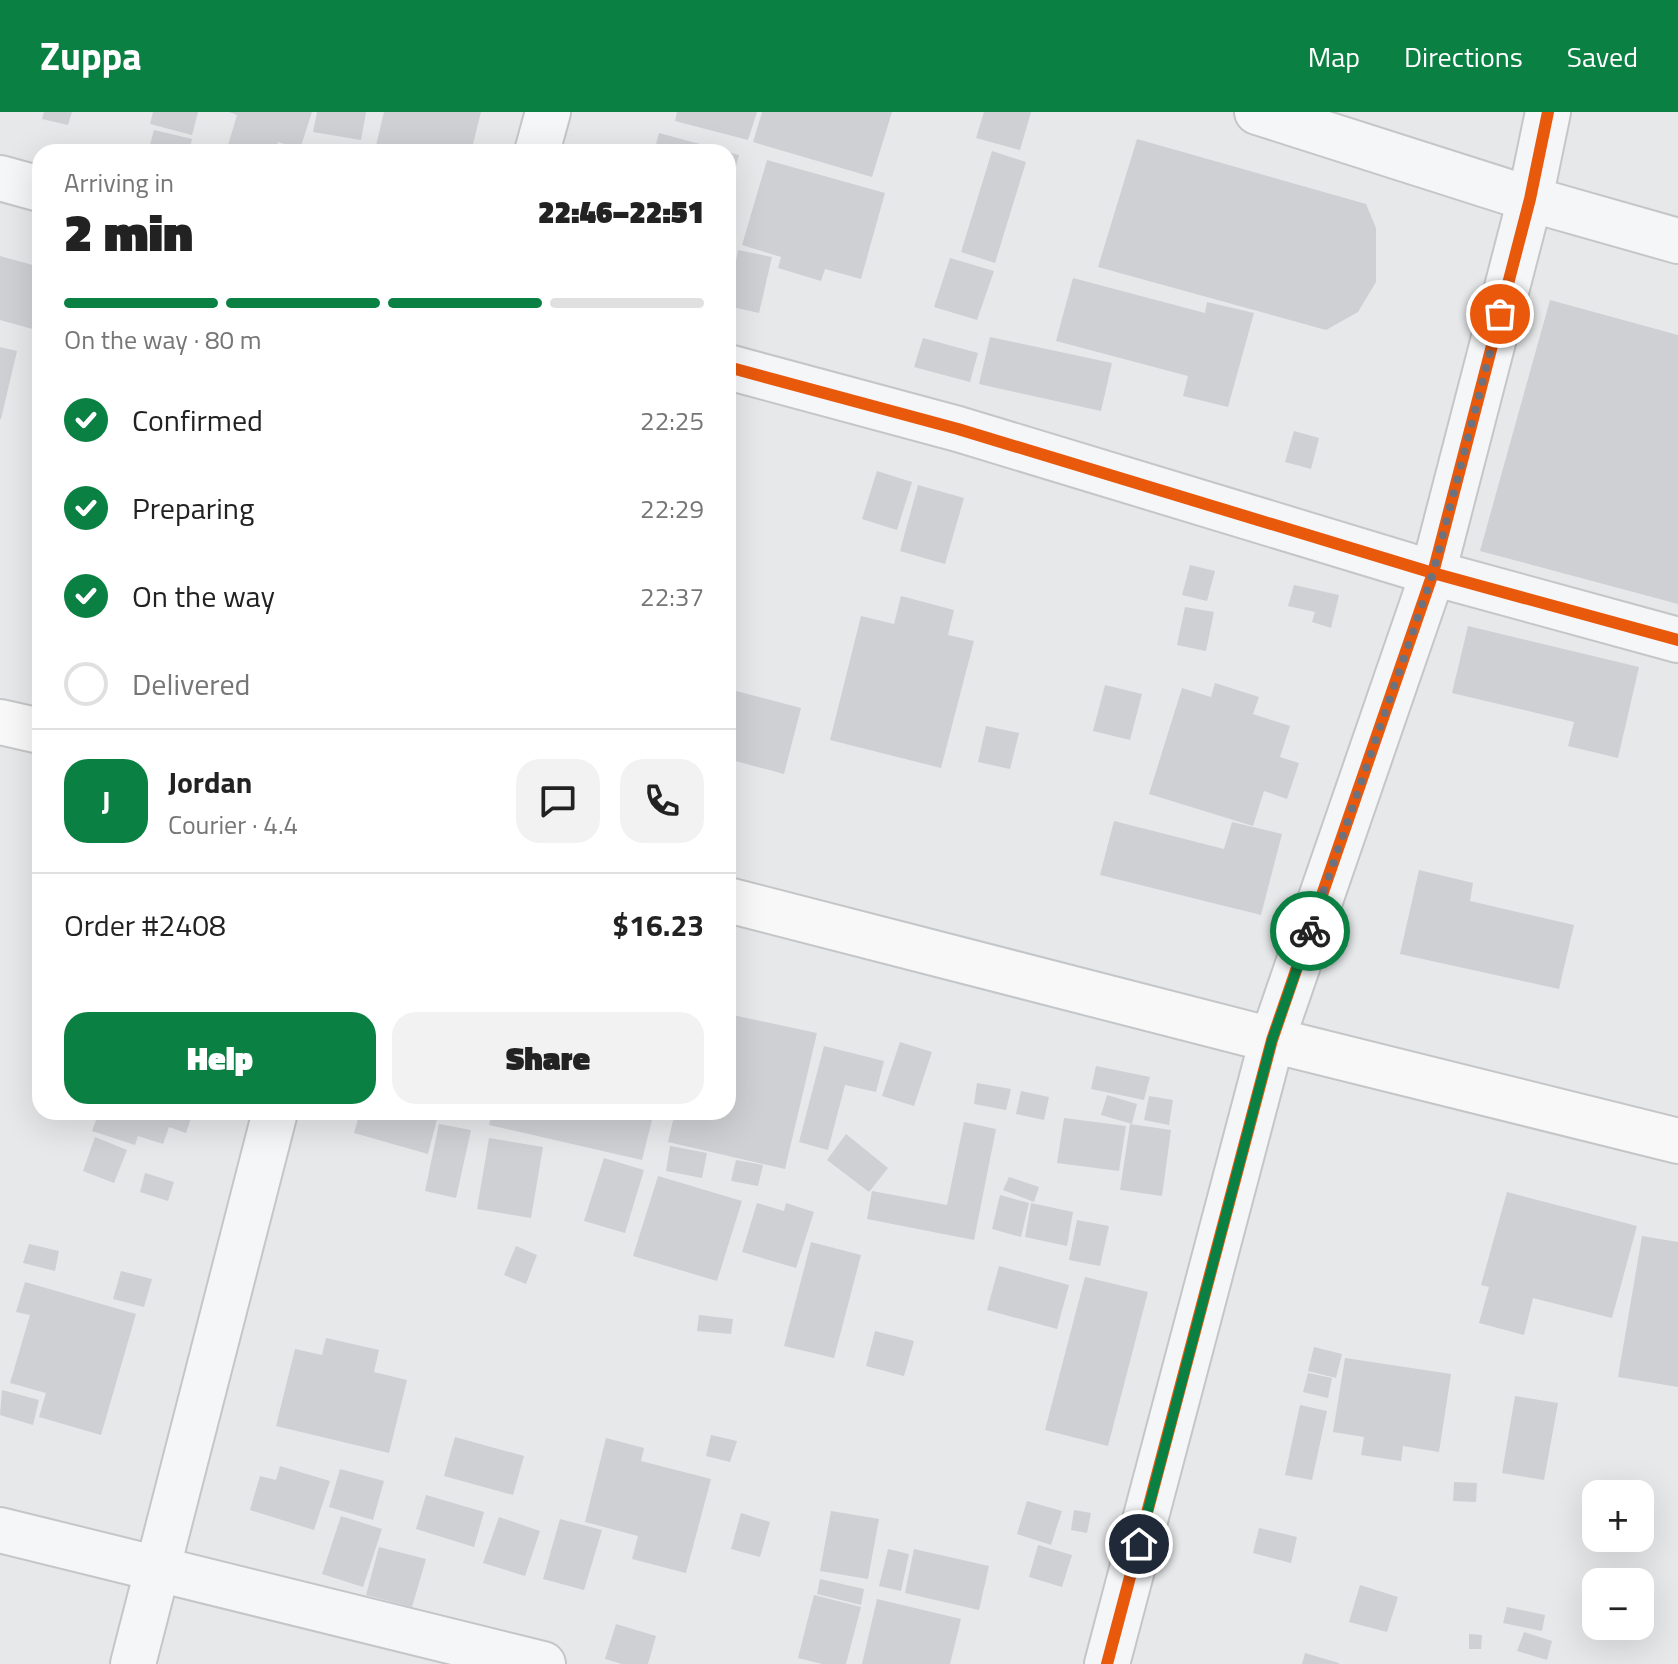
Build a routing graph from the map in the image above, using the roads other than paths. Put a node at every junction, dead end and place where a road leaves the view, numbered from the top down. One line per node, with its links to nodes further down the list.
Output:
1 (548, 112): 4 (street)
2 (1257, 112): 7 (street)
3 (1548, 112): 7 (street)
4 (539, 144)
5 (0, 178): 6 (street)
6 (32, 187)
7 (1530, 199): 8 (street); 10 (street)
8 (1678, 241)
9 (736, 369): 10 (street)
10 (1433, 573): 11 (street); 15 (street)
11 (1678, 640)
12 (0, 722): 13 (street)
13 (32, 729)
14 (736, 902): 15 (street)
15 (1272, 1040): 17 (street); 22 (street)
16 (273, 1120): 19 (street)
17 (1678, 1141)
18 (0, 1530): 19 (street)
19 (157, 1569): 20 (street); 21 (street)
20 (133, 1664)
21 (543, 1664)
22 (1107, 1664)

